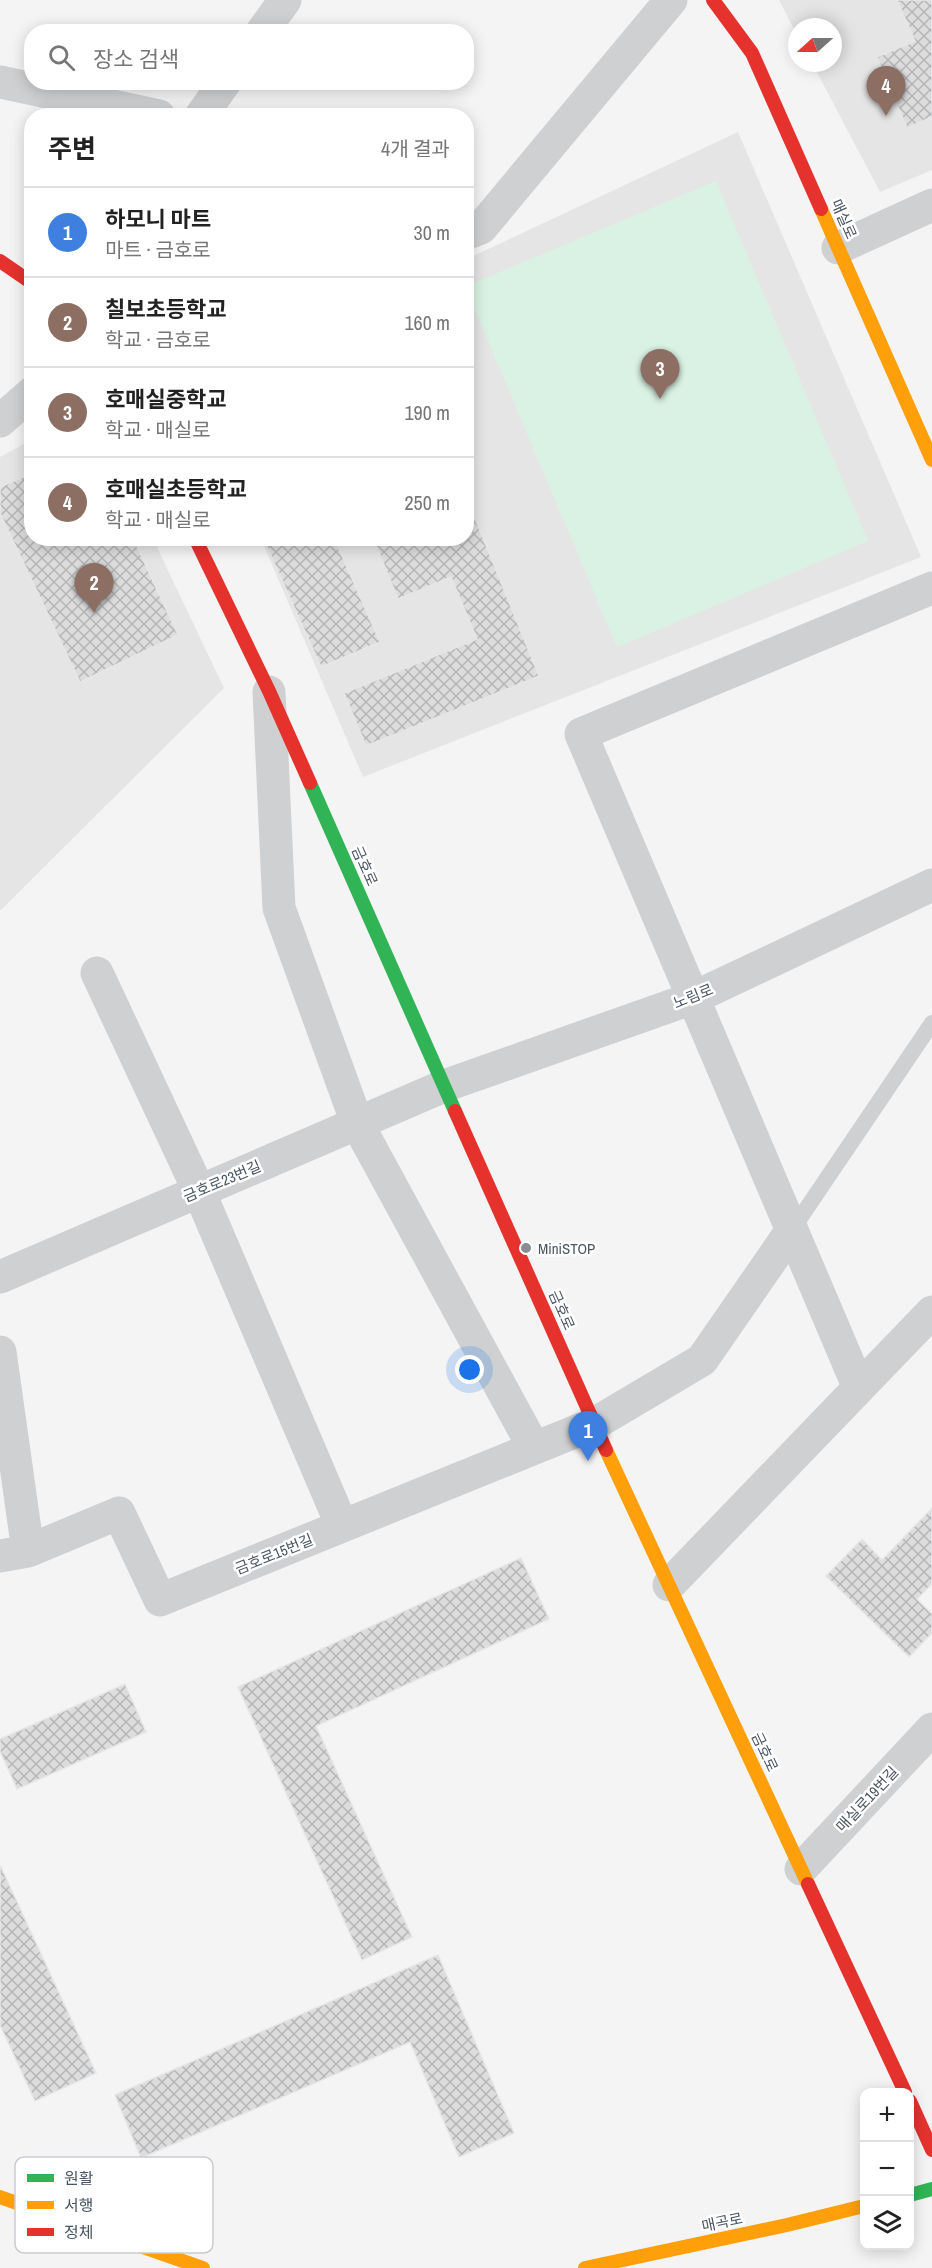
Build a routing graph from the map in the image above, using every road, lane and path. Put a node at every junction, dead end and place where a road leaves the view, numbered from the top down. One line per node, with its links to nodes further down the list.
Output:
1 (285, 0): 4 (street)
2 (671, 0): 12 (street)
3 (712, 0): 13 (street, 매실로)
4 (268, 24)
5 (0, 82): 6 (street)
6 (24, 87)
7 (37, 90): 9 (street)
8 (219, 90): 10 (street)
9 (122, 108)
10 (207, 108)
11 (932, 205): 13 (street)
12 (474, 231)
13 (838, 248): 18 (street, 매실로)
14 (0, 261): 15 (street)
15 (24, 278)
16 (24, 400): 17 (street)
17 (0, 421)
18 (932, 460)
19 (199, 546): 21 (street, 금호로)
20 (932, 588): 24 (street)
21 (269, 691): 26 (street, 금호로); 27 (street)
22 (932, 885): 24 (street, 노림로)
23 (97, 973): 28 (street)
24 (693, 998): 26 (street, 노림로); 29 (street)
25 (932, 1023): 29 (lane)
26 (444, 1086): 27 (street, 금호로23번길); 34 (street, 금호로)
27 (357, 1123): 28 (street, 금호로23번길); 35 (street)
28 (199, 1191): 30 (street, 금호로23번길); 36 (street)
29 (792, 1230): 33 (street); 34 (street, 금호로15번길)
30 (0, 1277)
31 (932, 1312): 33 (street)
32 (0, 1352): 37 (street)
33 (859, 1388): 38 (street)
34 (594, 1424): 35 (street, 금호로15번길); 38 (street, 금호로)
35 (534, 1448): 36 (street, 금호로15번길)
36 (342, 1526): 37 (street, 금호로15번길)
37 (14, 1554)
38 (669, 1586): 40 (street, 금호로)
39 (932, 1729): 40 (street, 매실로19번길)
40 (801, 1869): 41 (street, 금호로)
41 (903, 2088)
42 (914, 2112): 43 (street)
43 (932, 2150)
44 (932, 2189): 45 (street)
45 (914, 2194)
46 (0, 2197): 47 (street)
47 (15, 2202)
48 (860, 2207): 51 (street, 매곡로)
49 (161, 2253): 50 (street)
50 (204, 2268)
51 (585, 2268)

